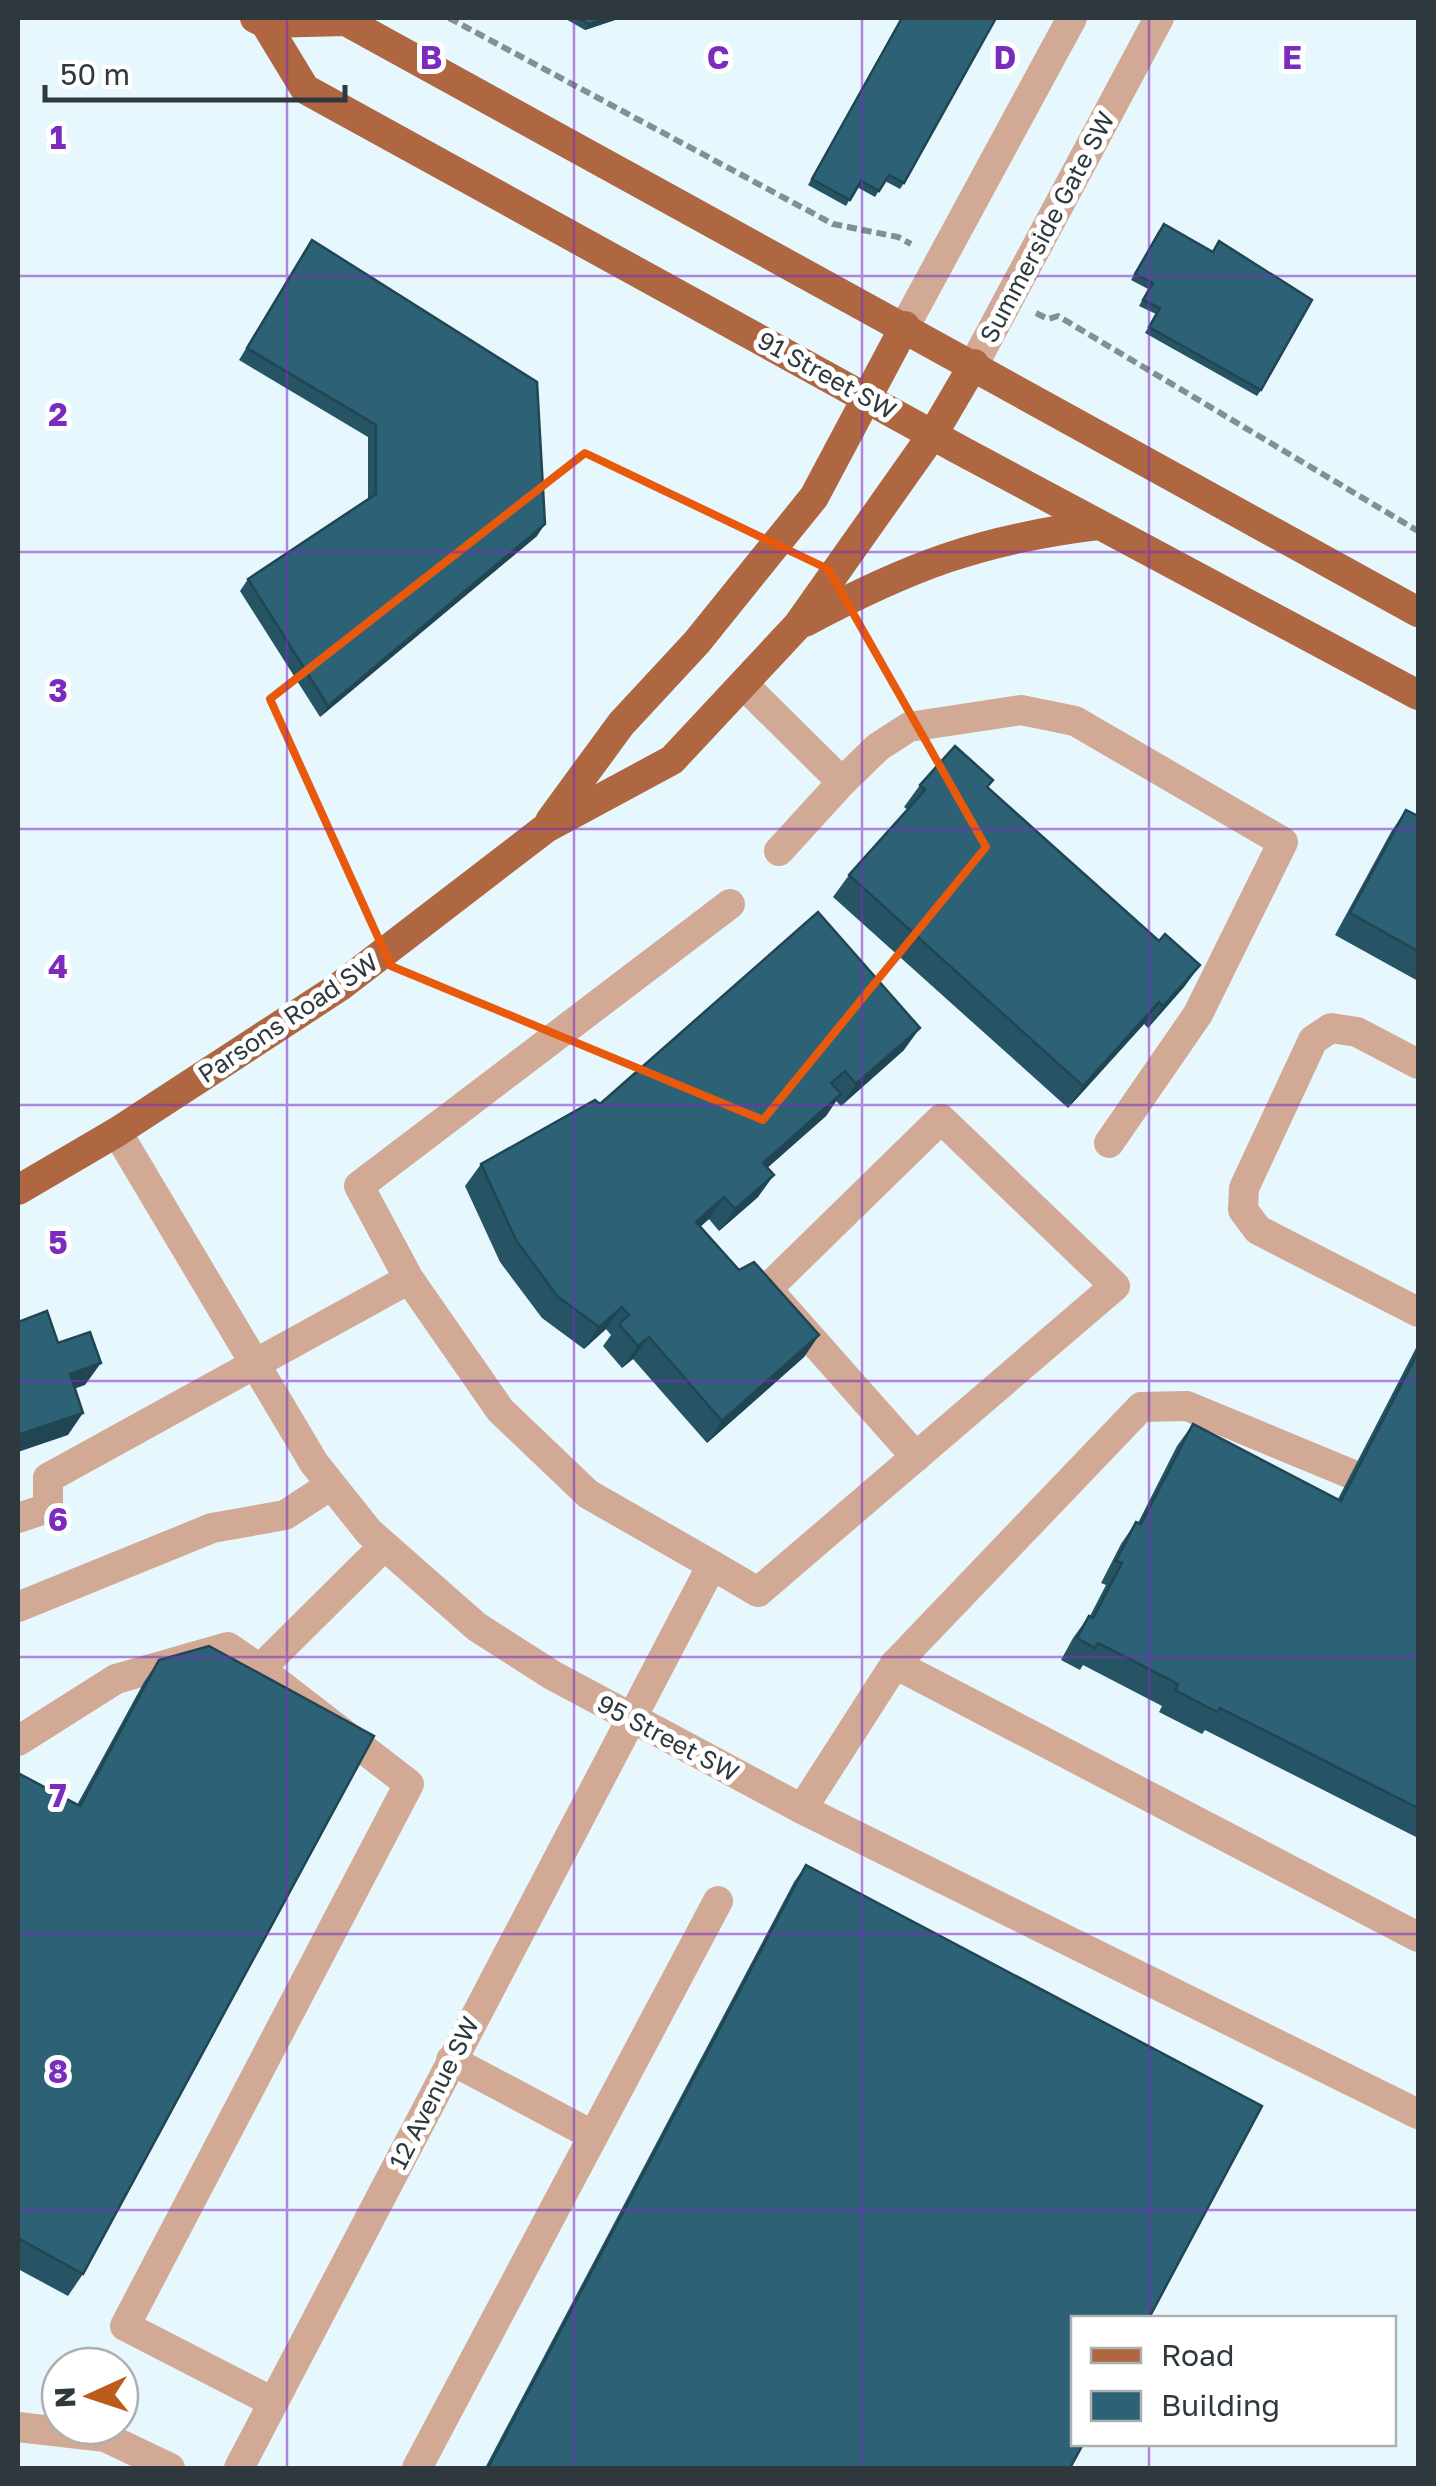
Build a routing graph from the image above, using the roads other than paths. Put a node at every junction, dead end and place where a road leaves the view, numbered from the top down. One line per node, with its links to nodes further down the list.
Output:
1 (1072, 18): 4 (street)
2 (1159, 18): 5 (street, Summerside Gate SW)
3 (260, 20): 4 (main road, 91 Street SW); 6 (main road, 91 Street SW)
4 (905, 326): 5 (main road, 91 Street SW); 6 (main road)
5 (974, 364): 7 (main road, Summerside Gate SW); 9 (main road, 91 Street SW)
6 (869, 398): 7 (main road, 91 Street SW); 14 (main road, Parsons Road SW)
7 (932, 434): 8 (main road, 91 Street SW); 10 (main road, Parsons Road SW)
8 (1098, 525): 10 (main road); 12 (main road, 91 Street SW)
9 (1418, 612)
10 (798, 626): 11 (main road, Parsons Road SW)
11 (744, 685): 13 (street); 14 (main road, Parsons Road SW)
12 (1418, 695)
13 (842, 782): 15 (street); 19 (street)
14 (546, 828): 18 (main road, Parsons Road SW)
15 (779, 850)
16 (730, 904): 21 (street)
17 (1418, 1064): 22 (street)
18 (117, 1132): 20 (main road, Parsons Road SW); 23 (street, 95 Street SW)
19 (1108, 1143)
20 (18, 1190)
21 (409, 1279): 23 (street); 29 (street)
22 (1418, 1312)
23 (255, 1365): 26 (street, 95 Street SW); 27 (street)
24 (916, 1457): 24 (street); 29 (street)
25 (1351, 1474): 31 (street)
26 (331, 1485): 28 (street, 95 Street SW); 30 (street)
27 (18, 1518)
28 (384, 1546): 32 (street); 33 (street, 95 Street SW)
29 (712, 1565): 33 (street, 12 Avenue SW)
30 (18, 1606)
31 (895, 1664): 35 (street); 37 (street)
32 (260, 1669): 34 (street); 41 (street)
33 (628, 1718): 35 (street, 95 Street SW); 38 (street, 12 Avenue SW)
34 (18, 1741)
35 (802, 1809): 39 (street, 95 Street SW)
36 (718, 1901): 40 (street)
37 (1418, 1937)
38 (451, 2060): 40 (street); 41 (street, 12 Avenue SW)
39 (1418, 2114)
40 (592, 2135): 45 (street)
41 (273, 2402): 44 (street, 12 Avenue SW)
42 (18, 2427): 43 (street)
43 (170, 2468)
44 (238, 2468)
45 (417, 2468)

